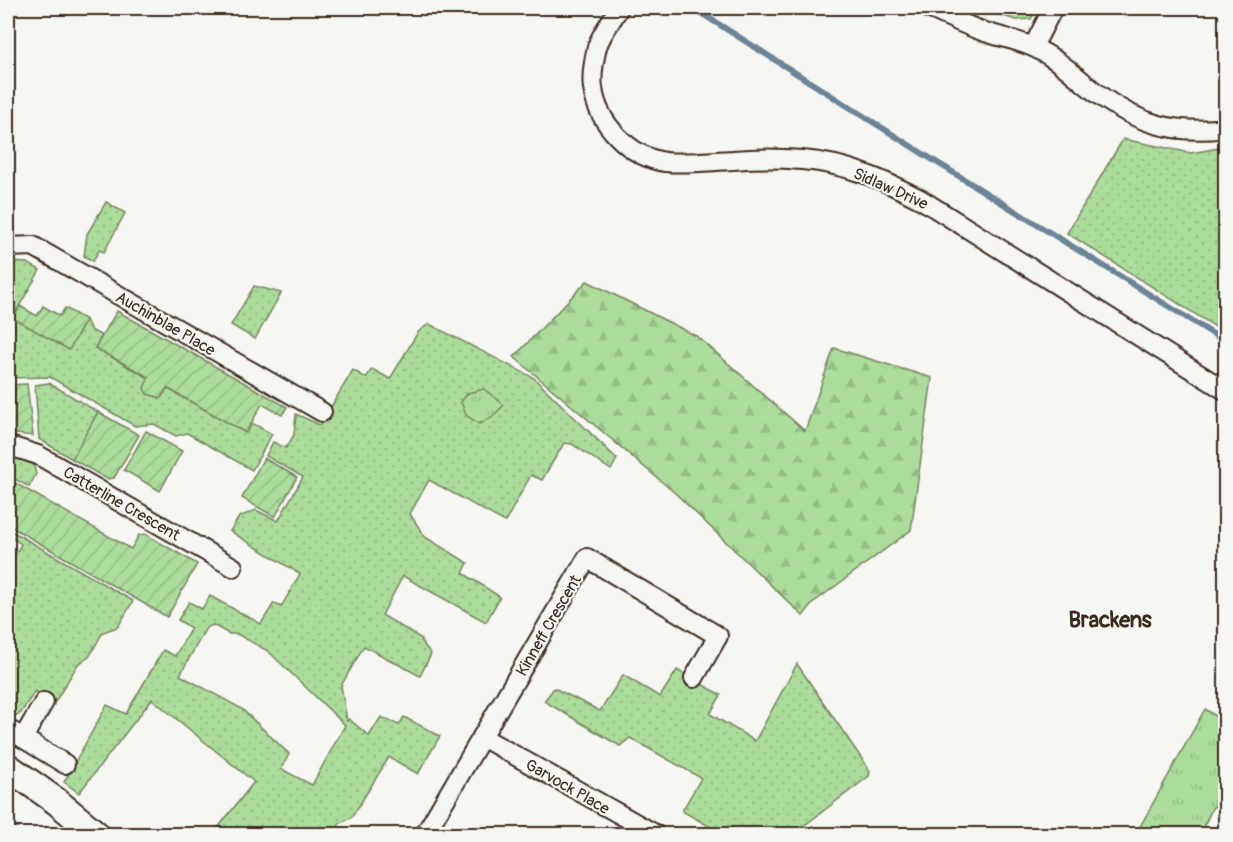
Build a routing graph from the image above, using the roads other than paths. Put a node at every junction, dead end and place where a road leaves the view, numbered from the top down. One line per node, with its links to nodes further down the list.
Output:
1 (619, 8): 7 (street, Sidlaw Drive)
2 (928, 8): 4 (street)
3 (1053, 8): 4 (street)
4 (1033, 46): 5 (street)
5 (1226, 128)
6 (8, 247): 8 (street, Auchinblae Place)
7 (1226, 391)
8 (322, 412)
9 (8, 448): 10 (street, Catterline Crescent)
10 (233, 567)
11 (694, 678): 14 (street, Kinneff Crescent)
12 (44, 702): 13 (street)
13 (15, 734): 15 (street)
14 (482, 737): 18 (street, Kinneff Crescent); 19 (street, Garvock Place)
15 (65, 764)
16 (8, 767): 17 (street)
17 (96, 834)
18 (425, 834)
19 (654, 834)

